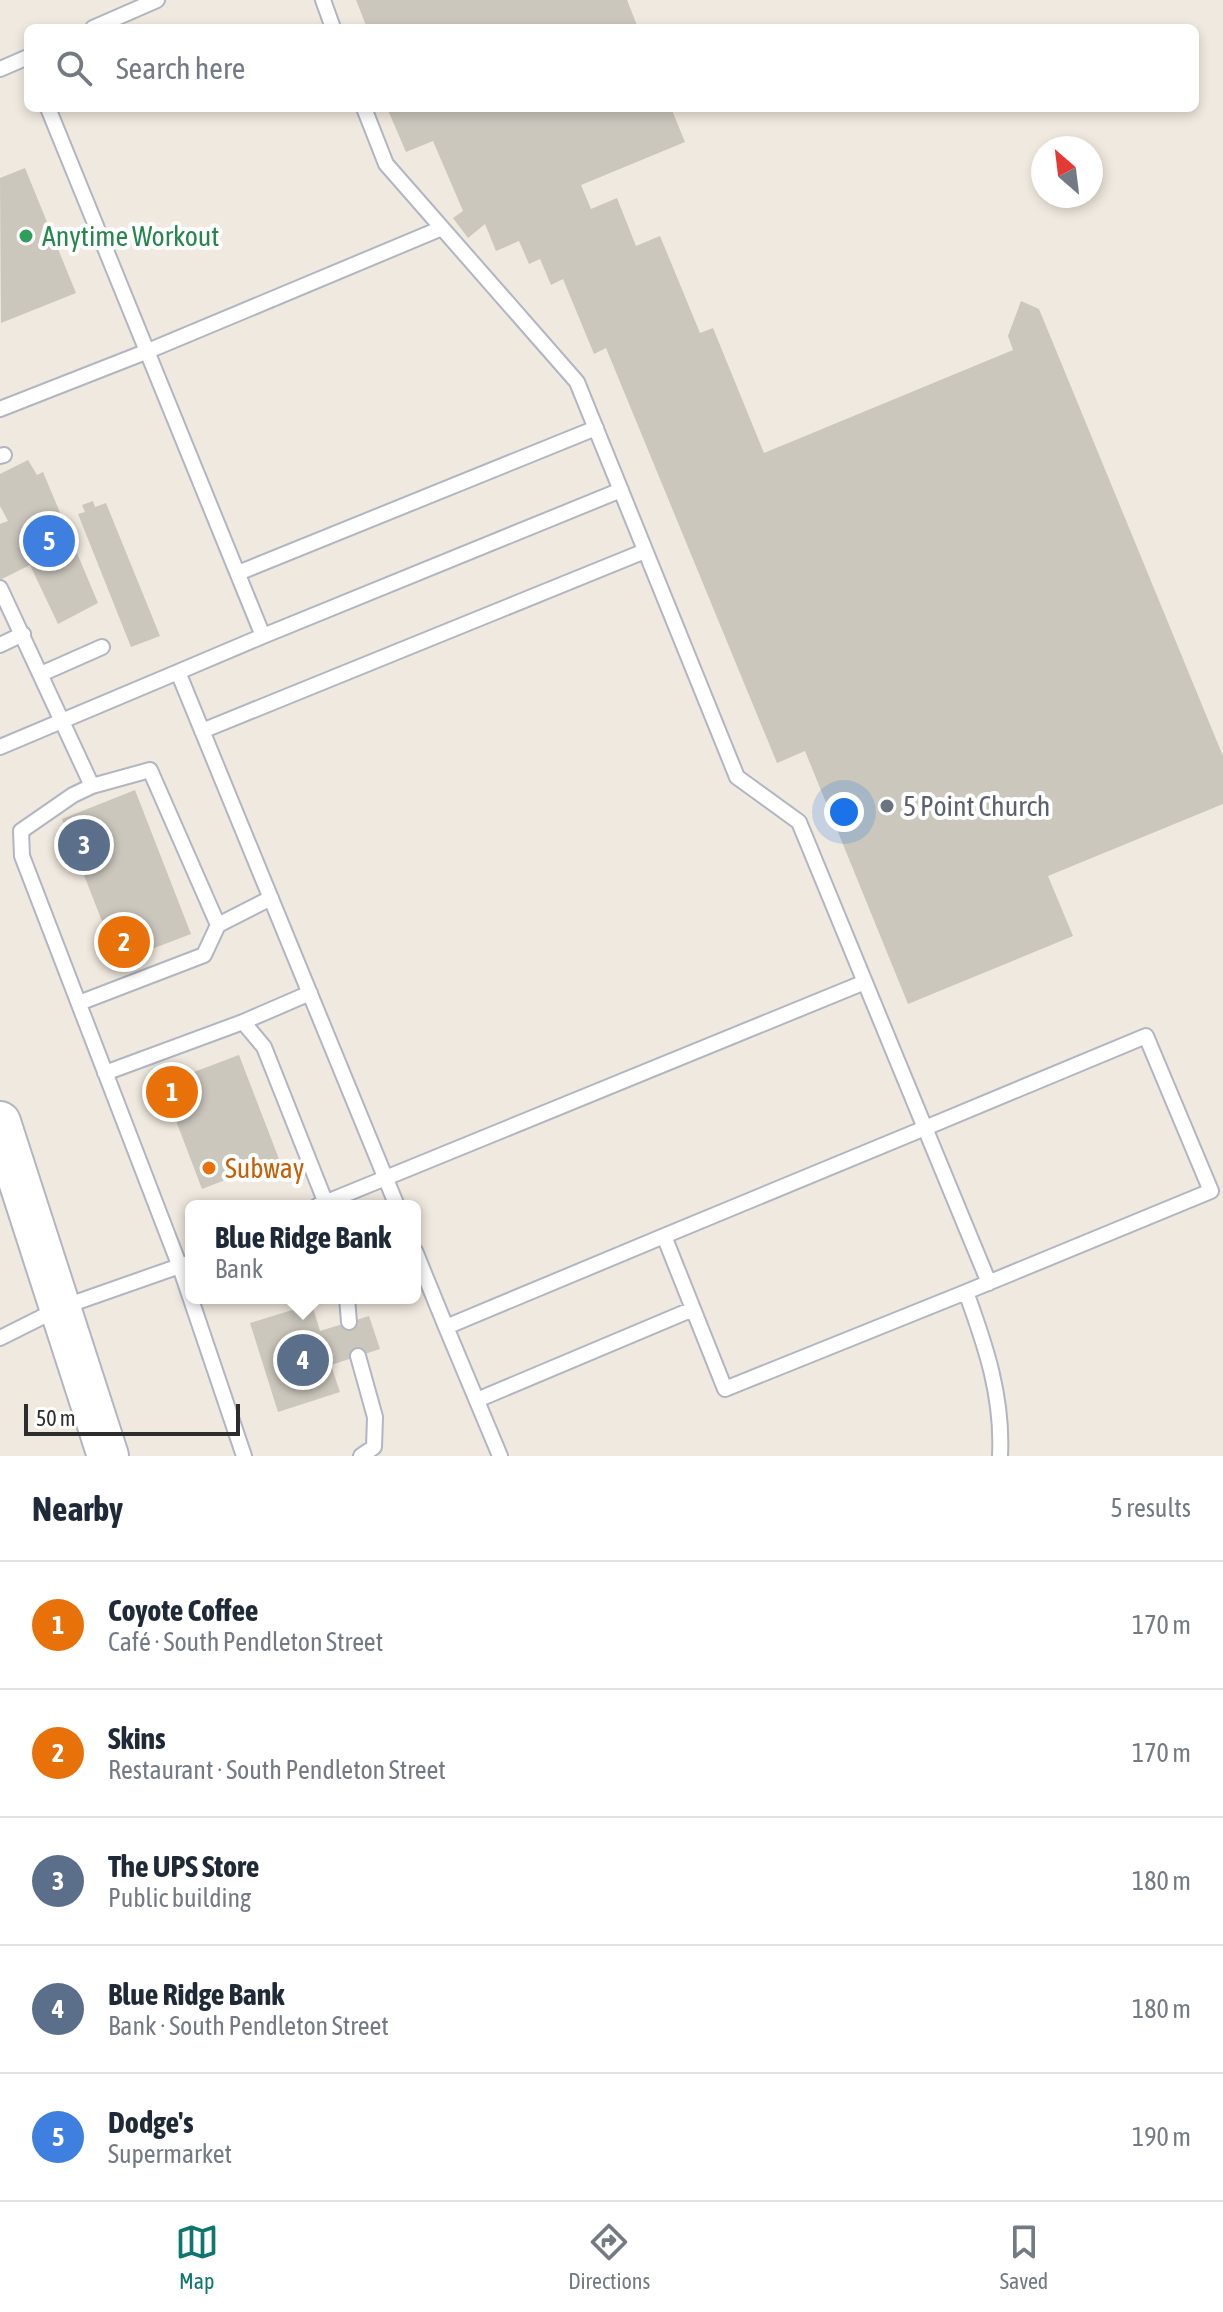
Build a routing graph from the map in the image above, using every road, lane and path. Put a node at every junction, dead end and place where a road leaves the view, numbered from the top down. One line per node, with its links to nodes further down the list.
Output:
1 (157, 0): 3 (lane)
2 (323, 0): 4 (lane)
3 (102, 24)
4 (332, 24)
5 (24, 60): 6 (lane)
6 (0, 69)
7 (50, 112): 10 (lane)
8 (366, 112): 9 (lane)
9 (442, 228): 10 (lane); 12 (lane)
10 (148, 351): 11 (lane); 15 (lane)
11 (0, 409)
12 (596, 428): 13 (lane); 15 (lane)
13 (621, 490): 14 (lane); 18 (lane)
14 (645, 551): 24 (lane); 29 (lane)
15 (238, 573): 18 (lane)
16 (0, 588): 17 (lane)
17 (23, 634): 19 (lane); 22 (lane)
18 (263, 636): 21 (lane)
19 (0, 645)
20 (102, 647): 22 (lane)
21 (178, 672): 23 (lane); 24 (lane)
22 (41, 674): 23 (lane)
23 (63, 721): 25 (lane); 26 (lane)
24 (202, 731): 27 (lane)
25 (0, 747)
26 (92, 786): 28 (lane); 31 (lane)
27 (271, 898): 28 (lane); 30 (lane)
28 (218, 925): 31 (lane)
29 (865, 982): 35 (lane); 36 (lane)
30 (310, 993): 32 (lane); 36 (lane)
31 (79, 1003): 33 (lane)
32 (243, 1022): 33 (lane); 37 (lane)
33 (105, 1073): 41 (lane)
34 (0, 1122): 47 (main road)
35 (925, 1128): 40 (lane); 43 (lane); 43 (lane)
36 (385, 1178): 38 (lane); 39 (lane)
37 (321, 1200)
38 (334, 1200)
39 (394, 1200)
40 (664, 1236): 48 (lane); 50 (lane)
41 (185, 1264): 47 (lane)
42 (421, 1266): 50 (lane)
43 (989, 1283): 44 (lane)
44 (966, 1292): 48 (lane); 58 (lane)
45 (197, 1304): 55 (lane)
46 (348, 1304): 49 (lane)
47 (60, 1308): 51 (lane); 54 (main road)
48 (693, 1309): 53 (lane)
49 (349, 1322)
50 (446, 1327): 53 (lane)
51 (0, 1338)
52 (358, 1356): 56 (lane)
53 (477, 1400): 57 (lane)
54 (108, 1456)
55 (244, 1456)
56 (361, 1456)
57 (500, 1456)
58 (1000, 1456)

